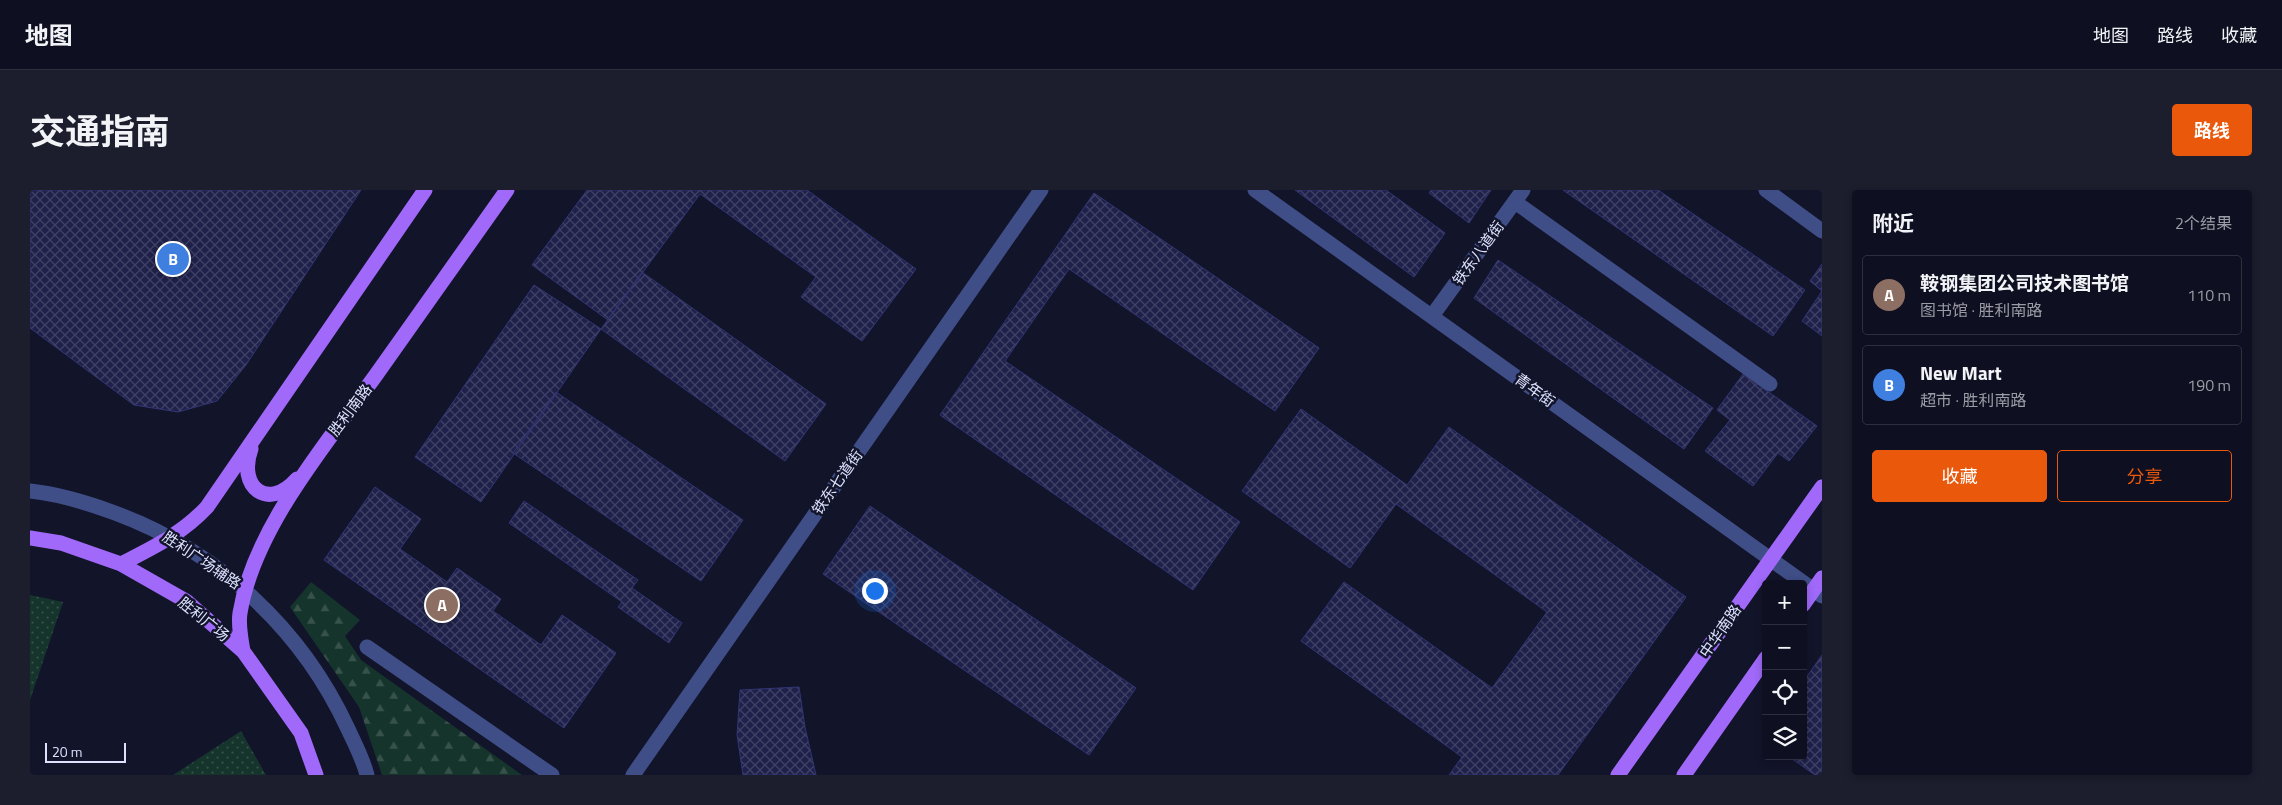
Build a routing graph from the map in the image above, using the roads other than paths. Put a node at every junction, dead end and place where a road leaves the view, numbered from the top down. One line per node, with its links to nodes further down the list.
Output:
1 (425, 190): 10 (main road)
2 (507, 190): 11 (main road, 胜利南路)
3 (1041, 190): 28 (street, 铁东七道街)
4 (1255, 190): 8 (street, 青年街)
5 (1766, 190): 7 (street)
6 (1519, 196): 8 (street, 铁东八道街); 9 (street)
7 (1822, 231)
8 (1432, 316): 16 (street, 青年街)
9 (1770, 384)
10 (256, 436): 11 (main road); 15 (main road)
11 (320, 449): 19 (main road, 胜利南路)
12 (1822, 487): 16 (main road, 中华南路)
13 (30, 491): 15 (street, 胜利广场辅路)
14 (30, 538): 17 (main road, 胜利广场)
15 (171, 538): 17 (main road); 19 (street, 胜利广场辅路)
16 (1771, 560): 18 (street, 青年街); 29 (main road, 中华南路)
17 (121, 564): 22 (main road, 胜利广场)
18 (1819, 588): 20 (main road)
19 (247, 591): 22 (main road, 胜利南路); 26 (street, 胜利广场辅路)
20 (1807, 601)
21 (367, 647): 27 (street)
22 (243, 651): 25 (main road, 胜利广场)
23 (1762, 664): 24 (main road)
24 (1688, 774)
25 (316, 775)
26 (367, 775)
27 (552, 775)
28 (633, 775)
29 (1618, 775)

